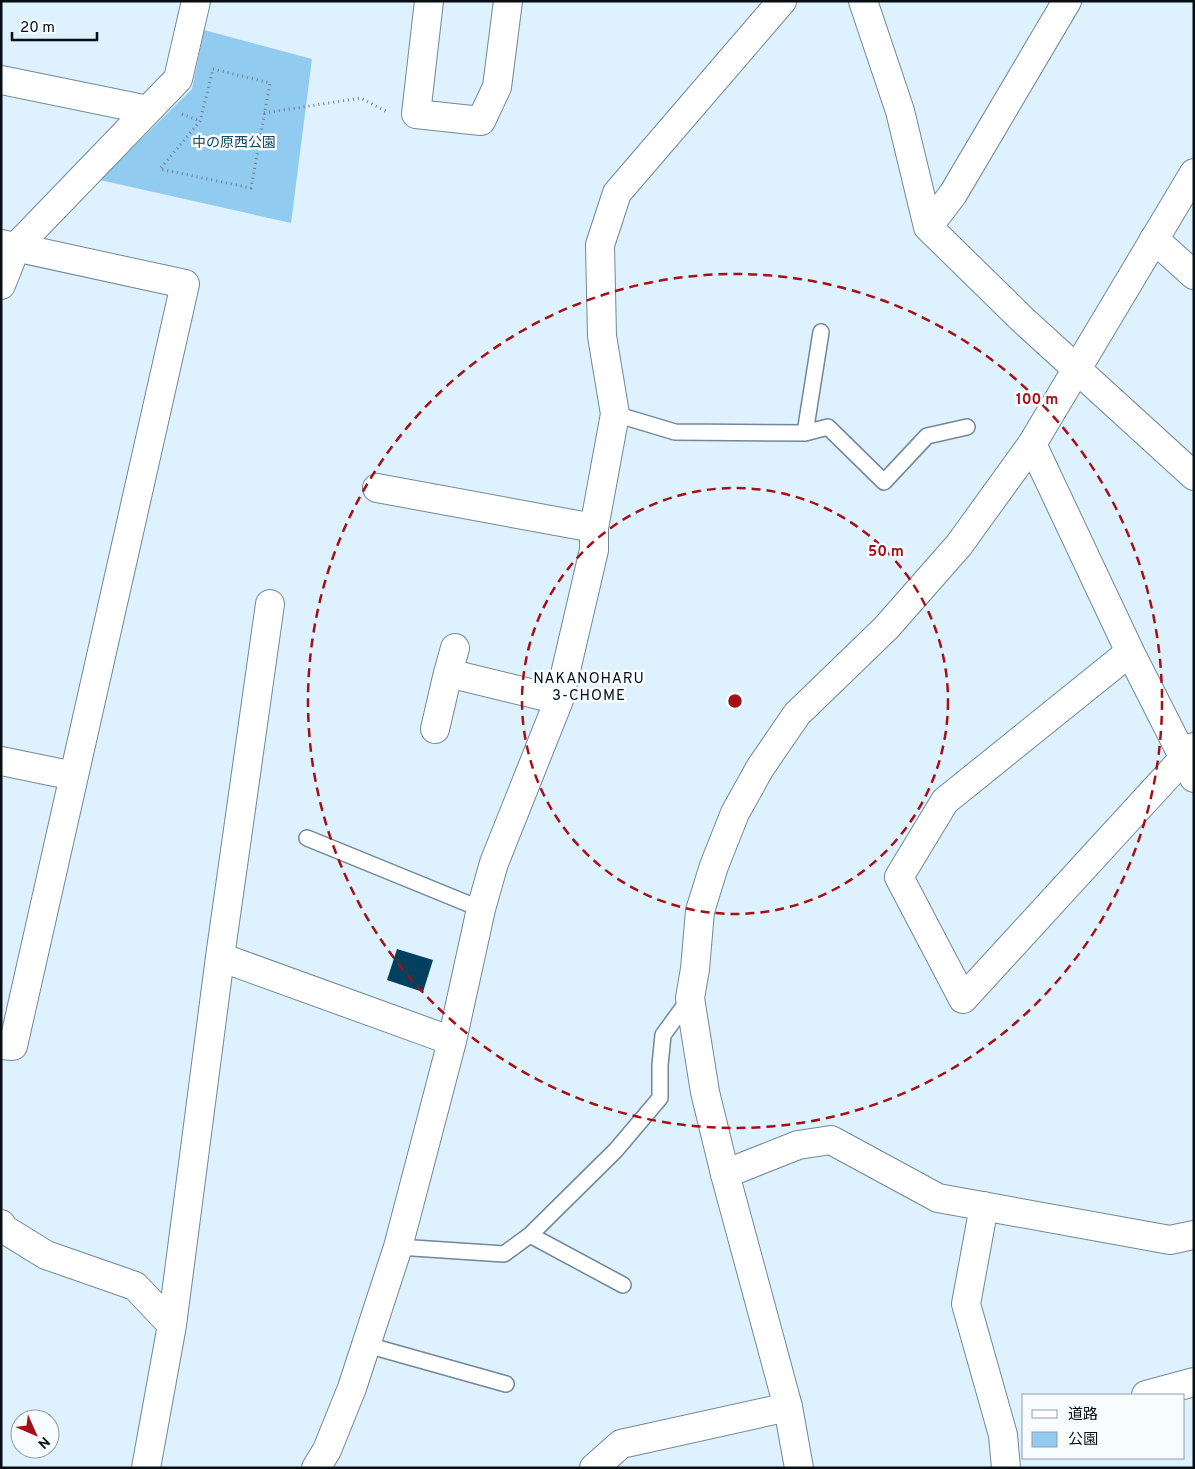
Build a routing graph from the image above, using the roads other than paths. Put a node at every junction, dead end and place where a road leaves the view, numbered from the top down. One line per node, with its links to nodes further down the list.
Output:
1 (196, 1): 8 (street)
2 (429, 1): 3 (street)
3 (508, 1)
4 (782, 1): 17 (street)
5 (863, 1): 10 (street)
6 (1067, 1): 10 (street)
7 (1, 80): 8 (street)
8 (148, 110): 12 (street)
9 (1194, 173): 11 (street)
10 (928, 227): 16 (street)
11 (1154, 239): 13 (street); 16 (street)
12 (8, 245): 14 (street); 30 (street)
13 (1194, 275)
14 (1, 285)
15 (821, 332): 19 (lane)
16 (1078, 369): 20 (street); 21 (street)
17 (615, 414): 19 (lane); 23 (street)
18 (967, 427): 19 (lane)
19 (805, 432)
20 (1032, 444): 25 (street); 34 (street)
21 (1194, 476)
22 (377, 488): 23 (street)
23 (594, 528): 26 (street)
24 (270, 604): 33 (street)
25 (1130, 652): 29 (street); 29 (street)
26 (559, 700): 27 (street); 32 (street)
27 (435, 729)
28 (1, 761): 30 (street)
29 (1190, 761)
30 (74, 776): 36 (street)
31 (307, 838): 32 (lane)
32 (481, 909): 35 (street)
33 (220, 957): 35 (street); 44 (street)
34 (690, 998): 37 (street); 40 (lane)
35 (452, 1041): 42 (street)
36 (1, 1045)
37 (725, 1174): 38 (street); 49 (street)
38 (984, 1206): 41 (street); 50 (street)
39 (1, 1224): 44 (street)
40 (530, 1235): 42 (lane); 43 (lane)
41 (1193, 1237)
42 (398, 1247): 45 (street)
43 (623, 1285)
44 (172, 1326): 51 (street)
45 (367, 1346): 47 (lane); 52 (street)
46 (1194, 1382): 48 (street)
47 (506, 1384)
48 (1150, 1394)
49 (788, 1407): 53 (street); 54 (street)
50 (1014, 1432): 55 (street)
51 (146, 1468)
52 (316, 1468)
53 (594, 1468)
54 (799, 1468)
55 (1006, 1468)

